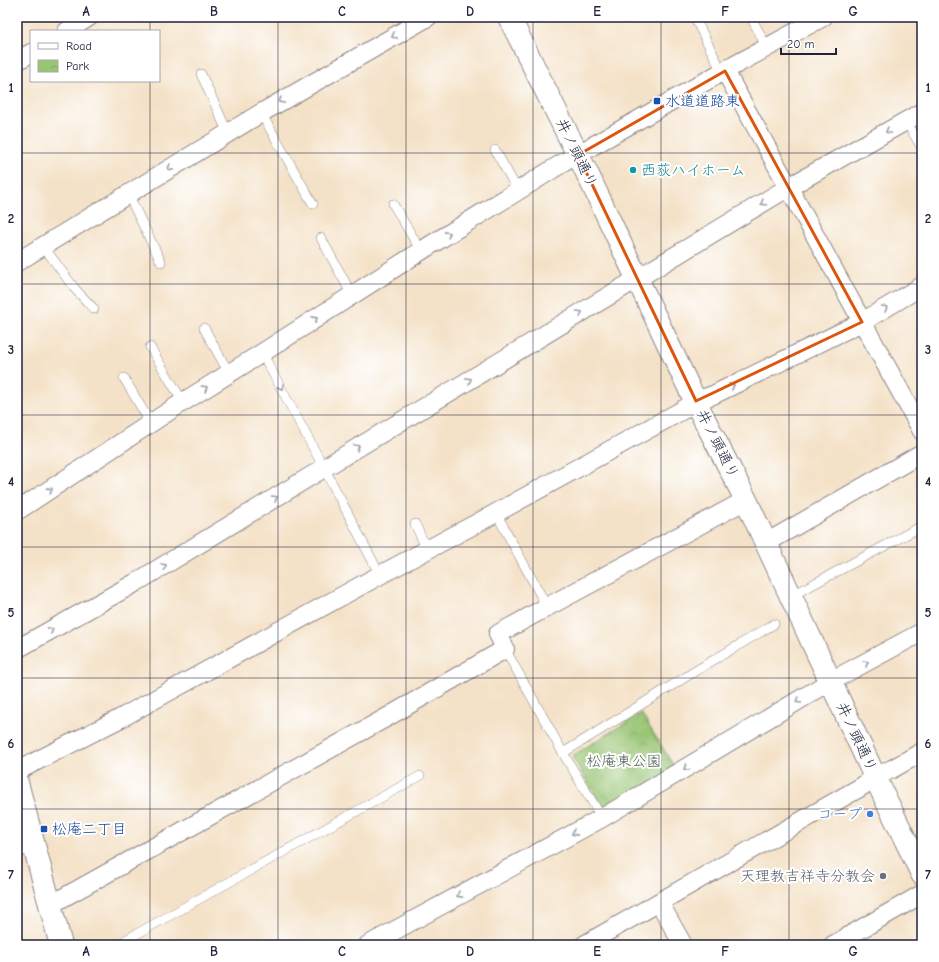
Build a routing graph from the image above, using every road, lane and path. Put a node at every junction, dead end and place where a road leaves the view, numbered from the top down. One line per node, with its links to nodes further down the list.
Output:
1 (89, 17): 7 (street)
2 (428, 17): 14 (street, one-way to 14)
3 (510, 17): 19 (main road, 井ノ頭通り)
4 (751, 17): 8 (lane)
5 (823, 17): 8 (street)
6 (697, 22): 11 (lane)
7 (69, 30)
8 (767, 48): 11 (street)
9 (30, 54): 10 (street)
10 (17, 62)
11 (724, 72): 19 (street); 20 (street)
12 (202, 74): 16 (lane)
13 (922, 112): 15 (street)
14 (261, 113): 16 (street); 23 (lane)
15 (906, 120): 17 (lane); 20 (street, one-way to 20)
16 (228, 133): 22 (street, one-way to 22)
17 (922, 148)
18 (495, 150): 21 (lane)
19 (578, 155): 21 (street); 30 (main road, 井ノ頭通り)
20 (788, 187): 30 (street, one-way to 30); 34 (street)
21 (518, 191): 27 (street, one-way to 21)
22 (128, 194): 26 (street); 29 (lane)
23 (313, 204)
24 (393, 204): 27 (lane)
25 (321, 238): 32 (lane)
26 (43, 246): 28 (street); 33 (lane)
27 (421, 251): 32 (street)
28 (17, 262)
29 (161, 262)
30 (637, 279): 40 (main road, 井ノ頭通り); 45 (street, one-way to 30)
31 (922, 286): 34 (street, one-way to 31)
32 (352, 295): 37 (street, one-way to 32)
33 (94, 309)
34 (862, 322): 40 (street, one-way to 34); 43 (street)
35 (204, 328): 38 (lane)
36 (150, 347): 41 (lane)
37 (262, 353): 38 (street); 45 (lane, one-way to 45)
38 (229, 373): 41 (street, one-way to 38)
39 (124, 378): 42 (lane)
40 (696, 401): 46 (main road, 井ノ頭通り); 48 (street)
41 (184, 402): 42 (street)
42 (151, 424): 47 (street, one-way to 42)
43 (922, 431)
44 (922, 453): 51 (street)
45 (324, 468): 53 (lane); 58 (street, one-way to 45)
46 (746, 500): 51 (main road, 井ノ頭通り); 55 (street)
47 (17, 512)
48 (496, 513): 52 (street); 55 (lane)
49 (415, 524): 52 (lane)
50 (922, 526): 54 (lane)
51 (766, 543): 54 (main road, 井ノ頭通り)
52 (427, 550): 53 (street)
53 (380, 574): 63 (street)
54 (791, 596): 60 (main road, 井ノ頭通り)
55 (547, 607): 59 (street)
56 (774, 624): 62 (lane)
57 (922, 632): 60 (street, one-way to 57)
58 (17, 649)
59 (505, 649): 62 (lane); 72 (street)
60 (831, 681): 65 (main road, 井ノ頭通り); 67 (street, one-way to 67)
61 (922, 752): 65 (street)
62 (563, 753): 67 (lane)
63 (17, 771)
64 (420, 776): 74 (lane)
65 (875, 777): 69 (main road, 井ノ頭通り); 71 (street)
66 (17, 783): 68 (main road)
67 (602, 818): 75 (street, one-way to 75)
68 (25, 849): 72 (main road)
69 (922, 874)
70 (922, 894): 78 (street)
71 (659, 902): 76 (street); 77 (street)
72 (50, 905): 73 (main road)
73 (61, 945)
74 (117, 945)
75 (368, 945)
76 (584, 945)
77 (683, 945)
78 (833, 945)

